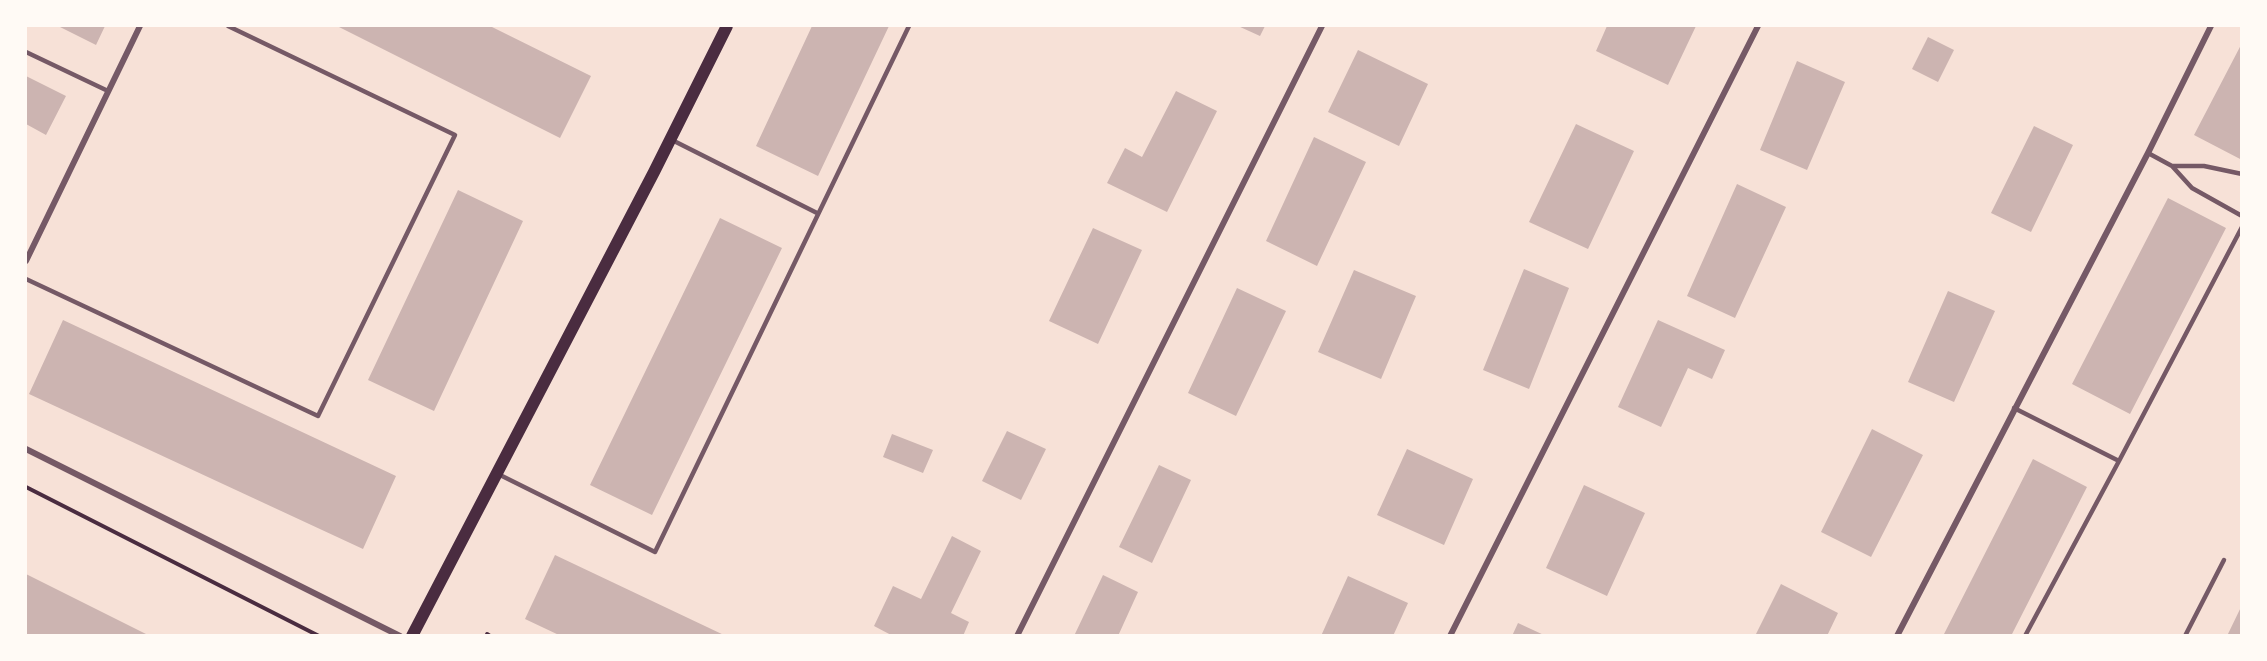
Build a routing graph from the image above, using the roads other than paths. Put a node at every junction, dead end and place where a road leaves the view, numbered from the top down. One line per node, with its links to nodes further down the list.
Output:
1 (140, 26): 9 (street)
2 (228, 26): 18 (lane)
3 (727, 26): 10 (main road)
4 (909, 26): 14 (lane)
5 (1322, 26): 26 (street)
6 (1758, 26): 27 (street)
7 (2211, 26): 11 (street)
8 (26, 52): 9 (lane)
9 (108, 92): 17 (street)
10 (670, 139): 14 (lane); 22 (main road)
11 (2148, 153): 12 (lane); 19 (street)
12 (2172, 166): 13 (lane); 15 (lane)
13 (2241, 174)
14 (817, 213): 22 (lane)
15 (2241, 216)
16 (2241, 227): 21 (lane)
17 (26, 261)
18 (26, 279)
19 (2014, 408): 21 (lane); 28 (street)
20 (26, 449): 24 (street)
21 (2119, 461): 29 (lane)
22 (496, 473): 25 (main road)
23 (2224, 560): 30 (lane)
24 (400, 636)
25 (412, 636)
26 (1017, 636)
27 (1450, 636)
28 (1897, 636)
29 (2025, 636)
30 (2185, 636)

